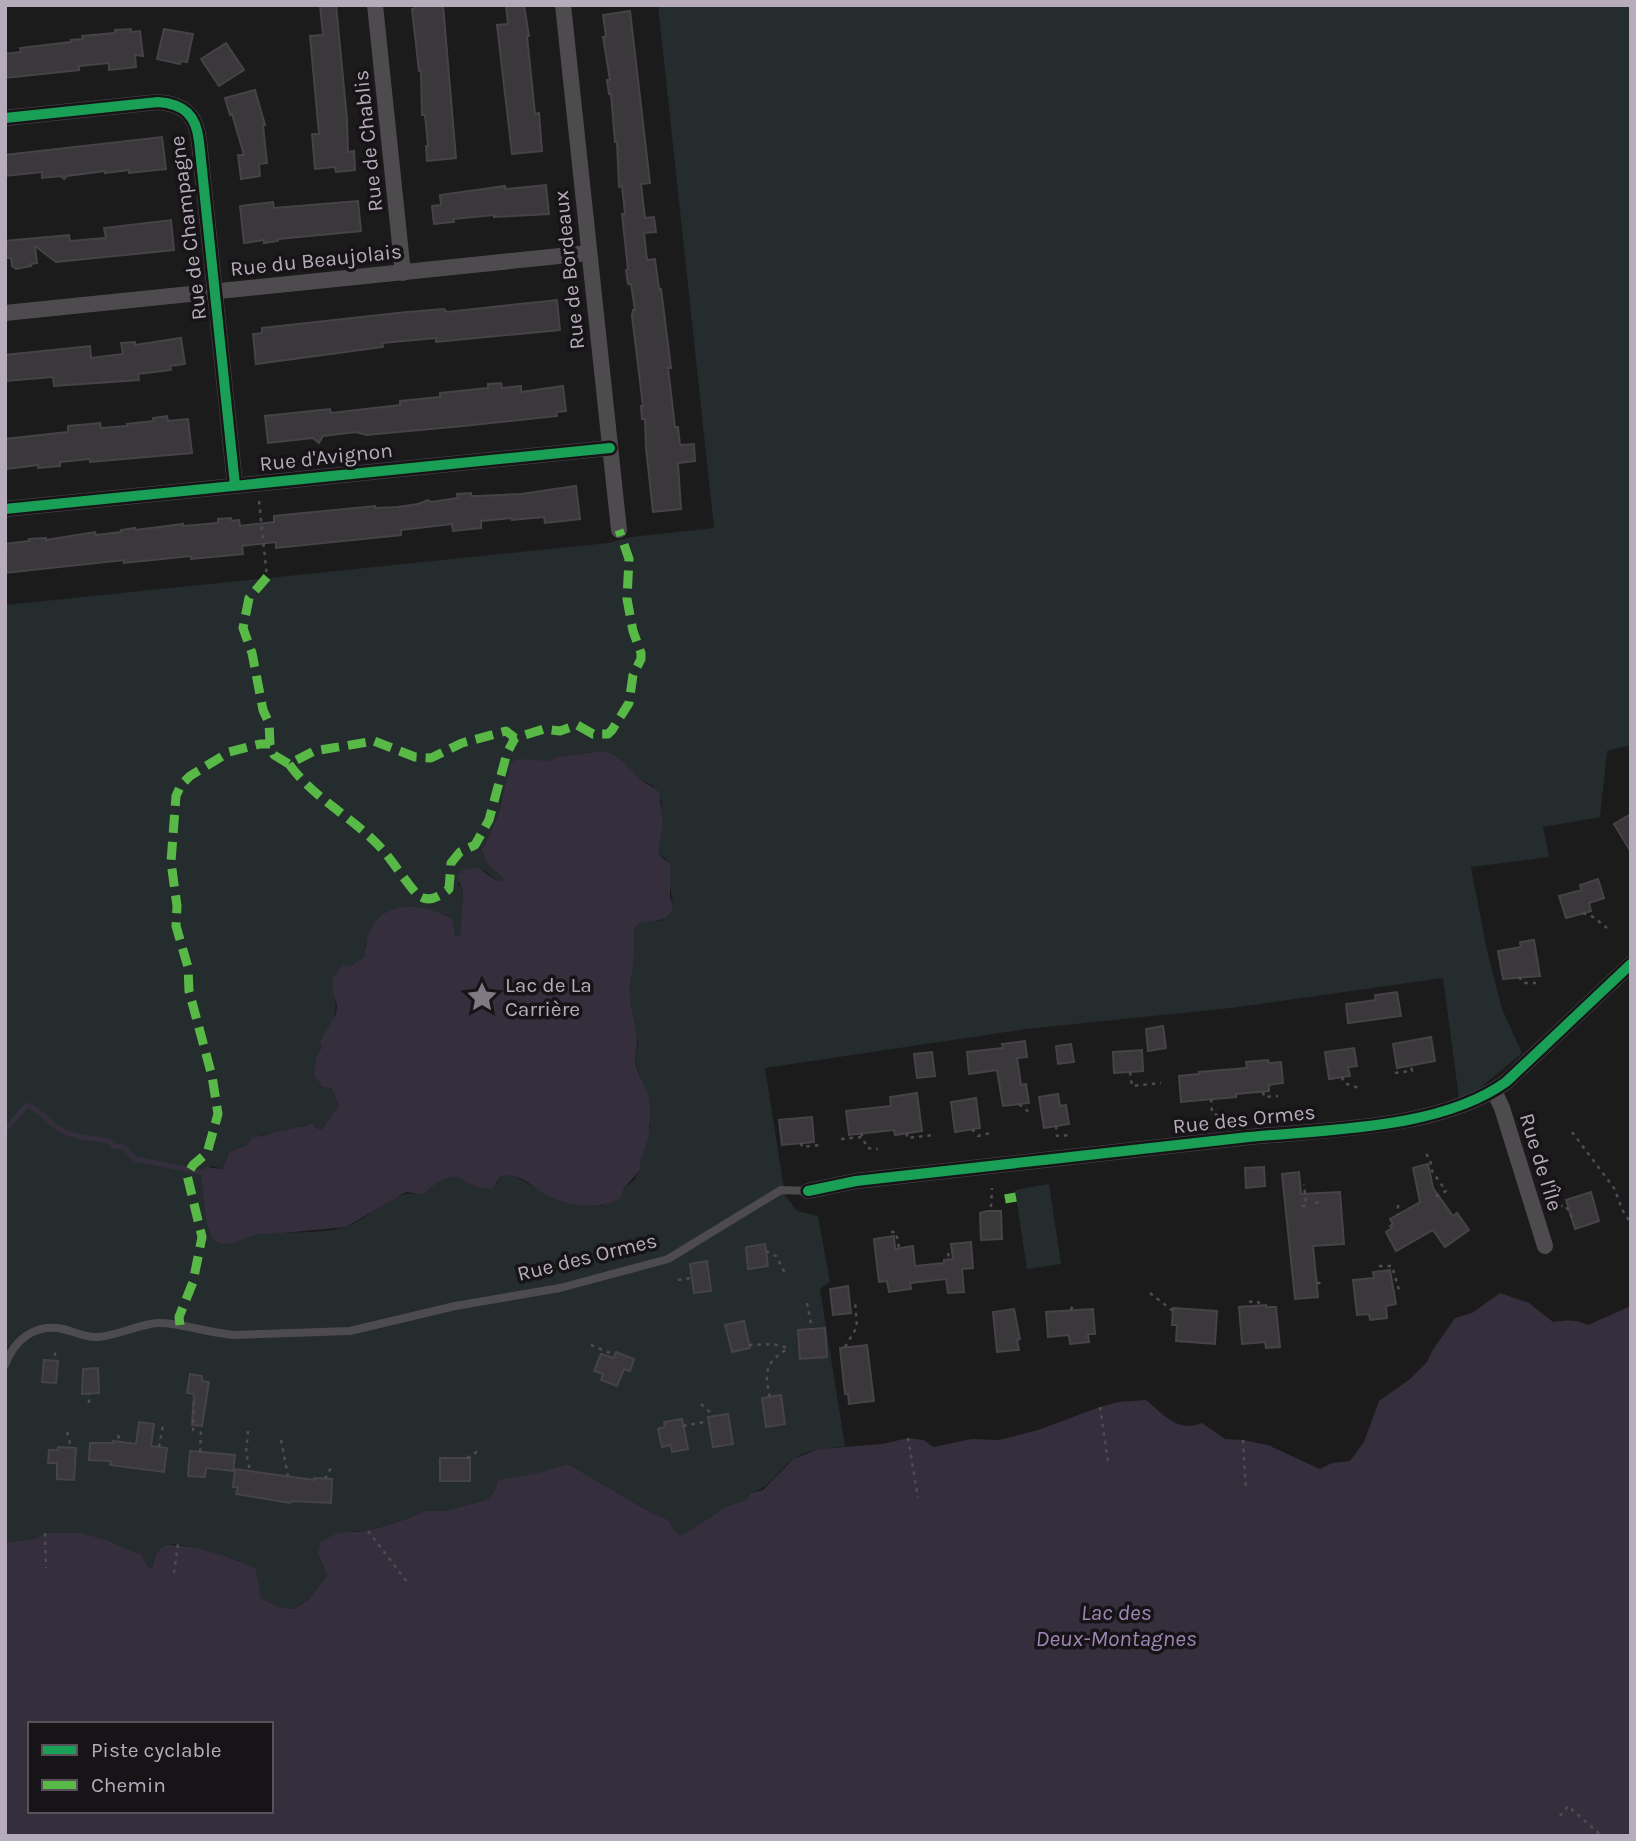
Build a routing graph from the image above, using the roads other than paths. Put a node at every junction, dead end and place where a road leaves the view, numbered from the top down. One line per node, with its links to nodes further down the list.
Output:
1 (374, 5): 5 (street, Rue de Chablis)
2 (563, 5): 4 (street, Rue de Bordeaux)
3 (5, 118): 6 (street, Rue de Champagne)
4 (589, 253): 5 (street, Rue du Beaujolais); 8 (street, Rue de Bordeaux)
5 (403, 273): 6 (street, Rue du Beaujolais)
6 (215, 291): 7 (street, Rue du Beaujolais); 9 (street, Rue de Champagne)
7 (5, 313)
8 (610, 448): 9 (street, Rue d'Avignon); 11 (street, Rue de Bordeaux)
9 (235, 485): 10 (street, Rue d'Avignon)
10 (5, 509)
11 (619, 530)
12 (1631, 964): 13 (street, Rue des Ormes)
13 (1494, 1091): 14 (street, Rue des Ormes); 15 (street, Rue de l'Île)
14 (808, 1191): 16 (lane, Rue des Ormes)
15 (1545, 1246)
16 (5, 1365)

